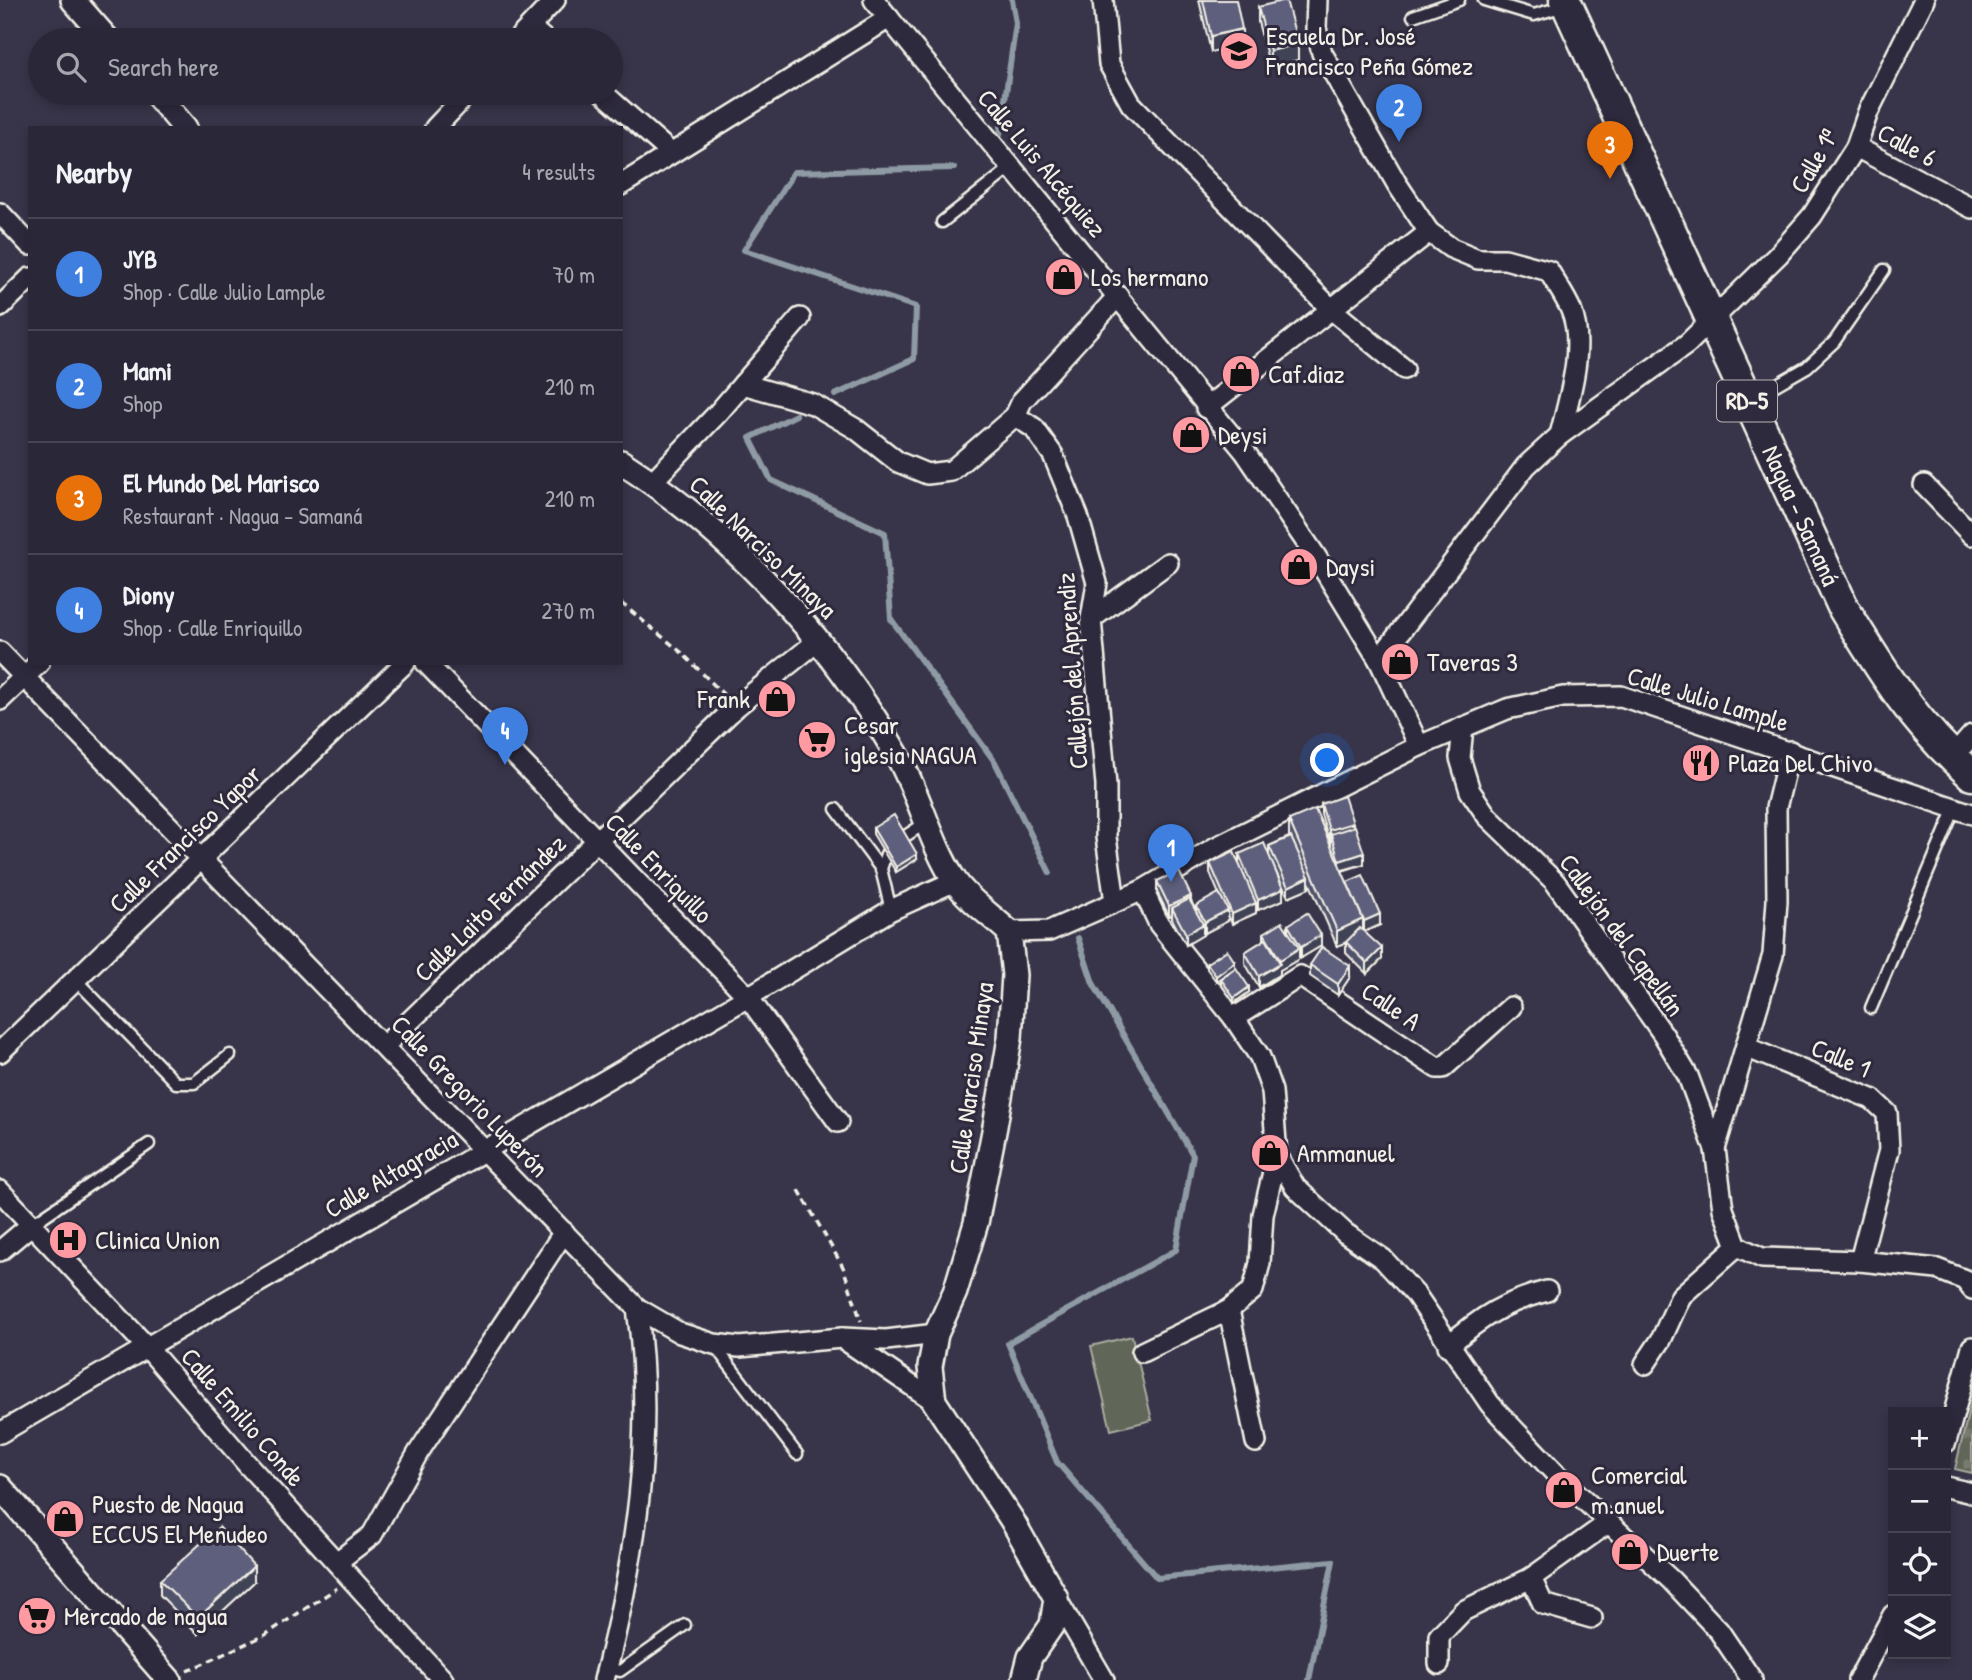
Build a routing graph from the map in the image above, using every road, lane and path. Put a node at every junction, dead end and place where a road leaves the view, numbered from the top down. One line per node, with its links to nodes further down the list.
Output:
1 (73, 0): 12 (street)
2 (555, 0): 13 (street)
3 (874, 0): 11 (street, Calle Luis Alcéquiez)
4 (1103, 0): 32 (street)
5 (1317, 0): 26 (street)
6 (1459, 0): 10 (lane)
7 (1484, 0): 9 (lane)
8 (1924, 0): 19 (street, Calle 1ª)
9 (1566, 2): 34 (main road, Nagua - Samaná / RD-5)
10 (1413, 16)
11 (889, 18): 20 (street); 21 (street, Calle Luis Alcéquiez)
12 (98, 28)
13 (528, 28)
14 (166, 105): 17 (street)
15 (457, 105): 18 (street)
16 (617, 105): 20 (street)
17 (184, 126)
18 (437, 126)
19 (1856, 147): 23 (street, Calle 6); 34 (street, Calle 1ª)
20 (671, 153): 22 (street)
21 (1012, 167): 25 (lane); 30 (street, Calle Luis Alcéquiez)
22 (623, 185)
23 (1972, 208)
24 (0, 213): 27 (street)
25 (943, 222)
26 (1429, 232): 32 (street); 40 (street)
27 (28, 243)
28 (1884, 270): 37 (lane)
29 (28, 280): 31 (street)
30 (1118, 296): 38 (street, Calle Luis Alcéquiez); 39 (street)
31 (0, 307)
32 (1331, 309): 35 (street); 38 (street)
33 (800, 318): 36 (street)
34 (1711, 322): 37 (main road, Nagua - Samaná / RD-5); 40 (street, Calle 1ª)
35 (1404, 369)
36 (743, 384): 39 (street); 42 (street)
37 (1747, 401): 61 (main road, Nagua - Samaná / RD-5)
38 (1206, 408): 50 (street, Calle Luis Alcéquiez)
39 (1015, 416): 47 (street, Callejón del Aprendiz)
40 (1560, 435): 50 (street, Calle 1ª)
41 (623, 463): 42 (street, Calle Narciso Minaya)
42 (652, 482): 48 (street, Calle Narciso Minaya)
43 (1924, 485): 44 (street)
44 (1969, 524)
45 (1168, 563): 47 (street)
46 (623, 605): 56 (path)
47 (1091, 619): 72 (street, Callejón del Aprendiz)
48 (819, 640): 56 (street, Calle Laito Fernández); 64 (street, Calle Narciso Minaya)
49 (0, 652): 54 (street, Calle Gregorio Luperón)
50 (1379, 660): 59 (street, Calle Luis Alcéquiez)
51 (37, 665): 54 (street)
52 (403, 665): 68 (street, Calle Francisco Yapor)
53 (428, 665): 66 (street, Calle Enriquillo)
54 (24, 678): 55 (street); 68 (street, Calle Gregorio Luperón)
55 (0, 700)
56 (737, 706): 66 (street, Calle Laito Fernández)
57 (1463, 727): 59 (street, Calle Julio Lample); 60 (street, Calle Julio Lample); 86 (street, Callejón del Capellán)
58 (1972, 735): 61 (street)
59 (1419, 746): 71 (street, Calle Julio Lample)
60 (1790, 751): 63 (street, Calle Julio Lample); 81 (street)
61 (1962, 766)
62 (836, 809): 69 (lane)
63 (1963, 810): 78 (lane)
64 (928, 822): 65 (lane); 70 (street, Calle Narciso Minaya)
65 (904, 837)
66 (596, 841): 76 (street, Calle Enriquillo); 80 (street, Calle Laito Fernández)
67 (886, 854): 69 (lane)
68 (201, 861): 75 (street, Calle Francisco Yapor); 80 (street, Calle Gregorio Luperón)
69 (881, 869): 73 (lane)
70 (955, 881): 73 (street, Calle Altagracia); 74 (street, Calle Narciso Minaya)
71 (1143, 890): 72 (street, Calle Julio Lample); 79 (street)
72 (1115, 902): 74 (street, Calle Julio Lample)
73 (891, 911): 76 (street, Calle Altagracia)
74 (1009, 932): 100 (street, Calle Narciso Minaya)
75 (76, 980): 82 (street, Calle Francisco Yapor); 83 (lane)
76 (748, 997): 84 (street, Calle Enriquillo); 87 (street, Calle Altagracia)
77 (1511, 1007): 79 (street, Calle A)
78 (1871, 1008)
79 (1234, 1018): 88 (street)
80 (385, 1045): 87 (street, Calle Gregorio Luperón)
81 (1748, 1048): 86 (street); 95 (street, Calle 1)
82 (0, 1052)
83 (230, 1055)
84 (838, 1122)
85 (149, 1144): 91 (lane)
86 (1715, 1149): 93 (street)
87 (486, 1150): 92 (street, Calle Gregorio Luperón); 104 (street, Calle Altagracia)
88 (1277, 1155): 99 (street); 105 (street)
89 (799, 1190): 102 (path)
90 (0, 1191): 91 (street, Calle Emilio Conde)
91 (32, 1224): 94 (street); 104 (street, Calle Emilio Conde)
92 (564, 1232): 98 (street, Calle Gregorio Luperón); 118 (street)
93 (1737, 1246): 95 (street); 108 (street)
94 (0, 1251)
95 (1860, 1261): 96 (street)
96 (1972, 1289)
97 (1547, 1292): 105 (street)
98 (637, 1308): 103 (street, Calle Gregorio Luperón); 126 (street)
99 (1229, 1310): 107 (street); 112 (street)
100 (936, 1334): 102 (street, Calle Gregorio Luperón); 109 (street, Calle Narciso Minaya)
101 (842, 1338): 102 (street, Calle Gregorio Luperón); 103 (street, Calle Gregorio Luperón); 109 (street)
102 (867, 1339)
103 (714, 1344): 113 (lane)
104 (146, 1346): 111 (street, Calle Altagracia); 118 (street, Calle Emilio Conde)
105 (1448, 1346): 117 (street)
106 (1972, 1347): 110 (street)
107 (1142, 1352)
108 (1645, 1364)
109 (934, 1401): 121 (street, Calle Narciso Minaya)
110 (1951, 1425)
111 (0, 1433)
112 (1256, 1442)
113 (797, 1454)
114 (0, 1487): 127 (street)
115 (1951, 1488): 116 (street)
116 (1972, 1493)
117 (1608, 1523): 120 (street); 131 (street)
118 (338, 1560): 119 (street, Calle Emilio Conde)
119 (353, 1578): 127 (path); 128 (street, Calle Emilio Conde)
120 (1531, 1578): 122 (street); 125 (street)
121 (1056, 1598): 129 (street); 130 (street)
122 (1592, 1618)
123 (1888, 1624): 132 (street)
124 (685, 1625): 126 (lane)
125 (1439, 1664)
126 (606, 1674)
127 (169, 1680)
128 (443, 1680)
129 (1024, 1680)
130 (1104, 1680)
131 (1752, 1680)
132 (1858, 1680)

